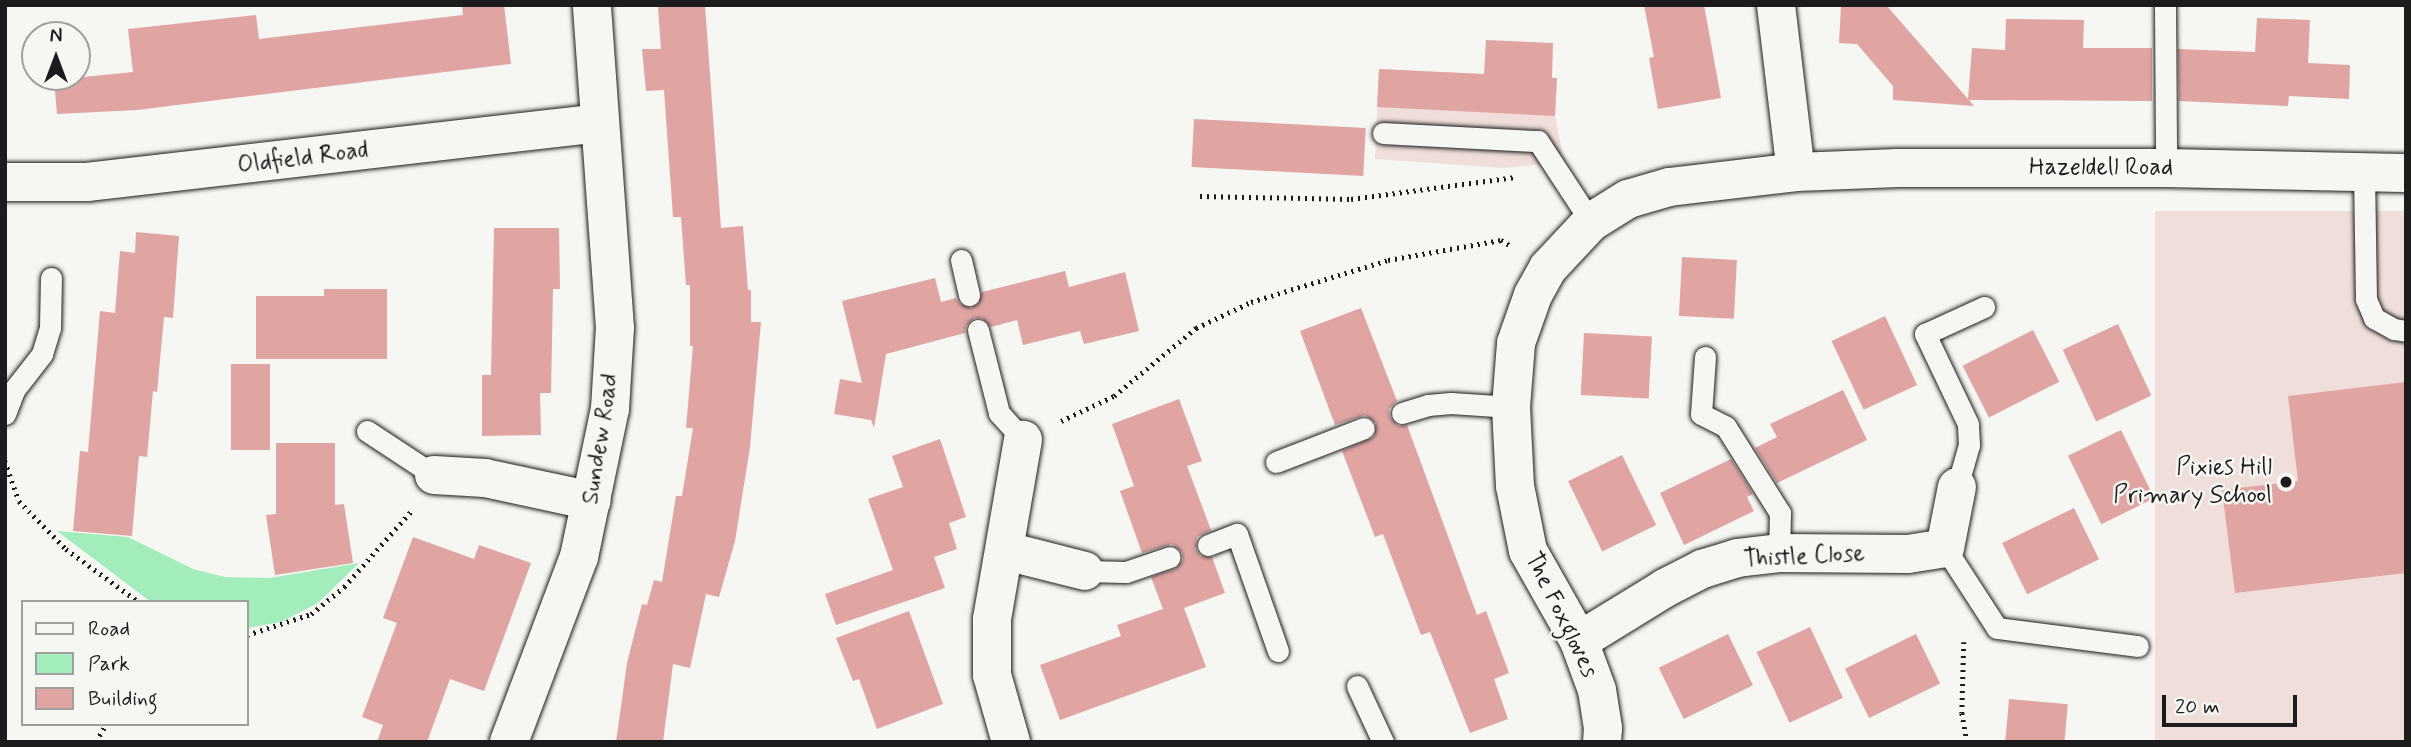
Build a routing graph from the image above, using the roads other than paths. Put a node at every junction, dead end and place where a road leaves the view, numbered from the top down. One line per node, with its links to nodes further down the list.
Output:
1 (592, 5): 4 (street, Sundew Road)
2 (1776, 5): 7 (street)
3 (2165, 5): 6 (lane)
4 (600, 123): 10 (street, Oldfield Road); 28 (street, Sundew Road)
5 (1383, 133): 11 (lane)
6 (2166, 168): 7 (street, Hazeldell Road); 8 (street, Hazeldell Road)
7 (1796, 172): 11 (street, The Foxgloves)
8 (2364, 172): 9 (street, Hazeldell Road); 17 (lane)
9 (2406, 173)
10 (5, 181)
11 (1591, 222): 19 (street, The Foxgloves)
12 (961, 260): 14 (lane)
13 (51, 278): 21 (lane)
14 (969, 295)
15 (1984, 307): 27 (lane)
16 (978, 330): 24 (lane)
17 (2406, 331)
18 (1705, 357): 32 (lane)
19 (1511, 407): 20 (lane); 35 (street, The Foxgloves)
20 (1402, 413)
21 (5, 414)
22 (1364, 428): 25 (lane)
23 (367, 431): 26 (lane)
24 (1023, 440): 31 (street)
25 (1276, 462)
26 (434, 475): 28 (street)
27 (1957, 487): 30 (street)
28 (592, 502): 39 (street, Sundew Road)
29 (1208, 545): 37 (lane)
30 (1945, 548): 32 (street, Thistle Close); 36 (lane)
31 (1006, 551): 34 (street); 40 (street)
32 (1780, 553): 35 (street, Thistle Close)
33 (1170, 557): 34 (lane)
34 (1085, 571)
35 (1579, 641): 42 (street, The Foxgloves)
36 (2138, 646)
37 (1278, 651)
38 (1357, 686): 41 (lane)
39 (509, 742)
40 (1011, 742)
41 (1383, 742)
42 (1602, 742)

